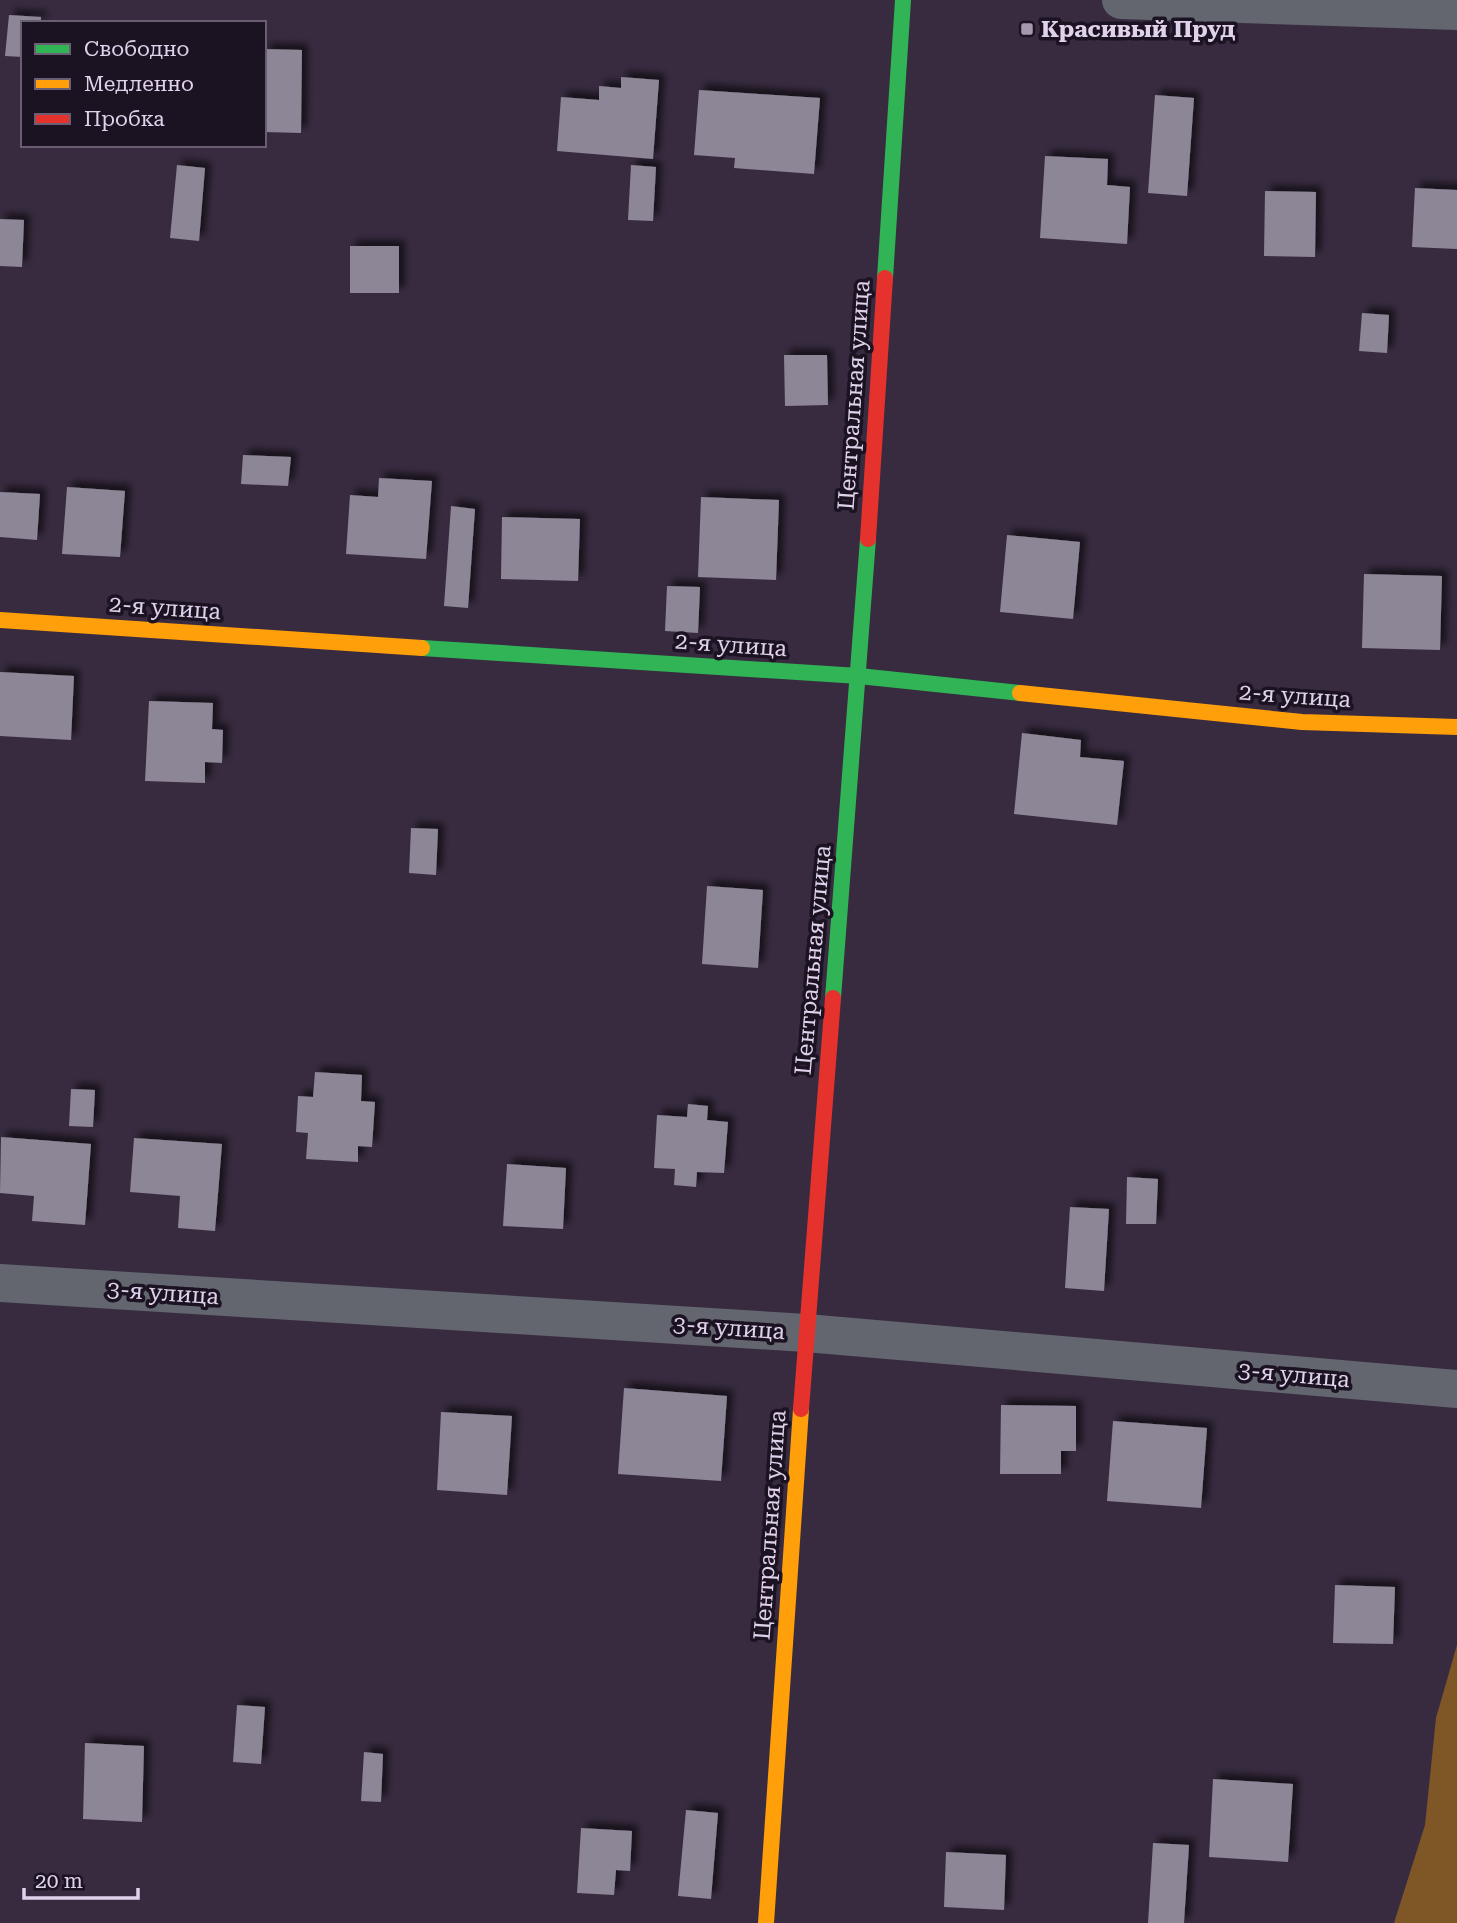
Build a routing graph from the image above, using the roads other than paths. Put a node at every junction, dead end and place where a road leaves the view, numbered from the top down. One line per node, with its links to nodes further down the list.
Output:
1 (903, 0): 5 (street, Центральная улица)
2 (1121, 0): 3 (street)
3 (1457, 11)
4 (0, 620): 5 (street, 2-я улица)
5 (859, 676): 6 (street, 2-я улица); 8 (street, Центральная улица)
6 (1457, 727)
7 (0, 1283): 8 (street, 3-я улица)
8 (806, 1333): 9 (street, 3-я улица); 10 (street, Центральная улица)
9 (1457, 1389)
10 (766, 1923)

